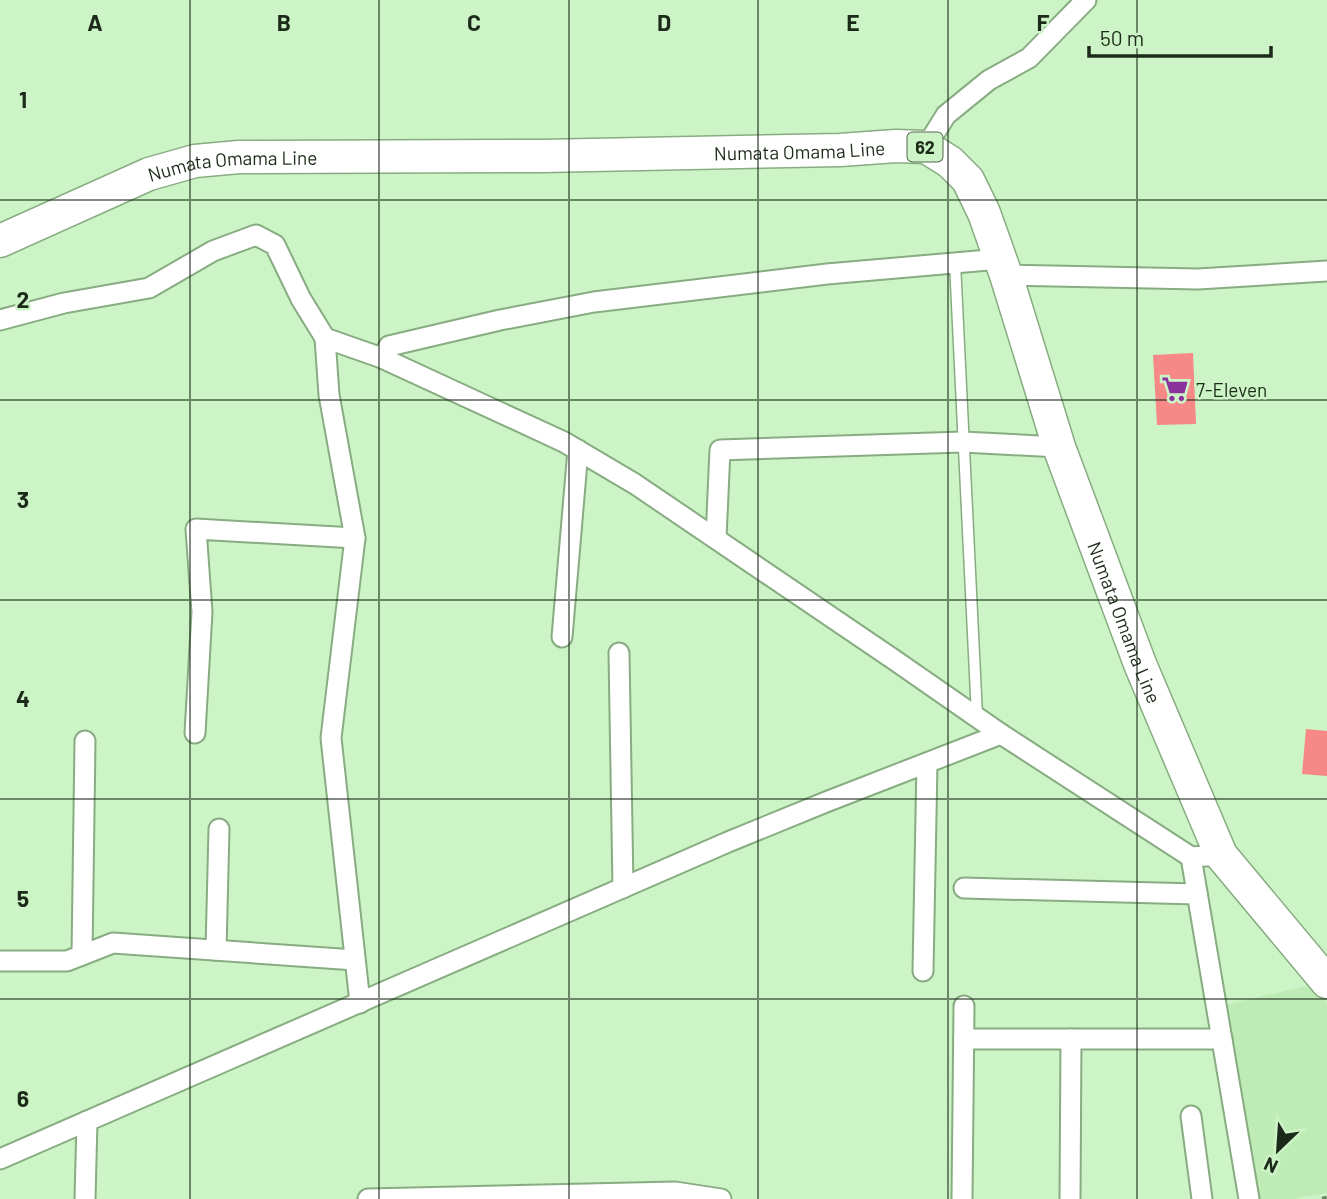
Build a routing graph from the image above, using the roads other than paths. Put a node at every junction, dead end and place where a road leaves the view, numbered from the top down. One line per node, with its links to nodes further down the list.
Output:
1 (1086, 0): 2 (street)
2 (926, 147): 3 (main road, Numata Omama Line / 62); 5 (main road, Numata Omama Line / 62)
3 (0, 241)
4 (954, 263): 5 (street); 9 (street); 10 (lane)
5 (1003, 267): 6 (street); 11 (main road, Numata Omama Line / 62)
6 (1327, 271)
7 (0, 320): 8 (street)
8 (325, 338): 9 (street); 13 (street)
9 (382, 358): 12 (street)
10 (963, 442): 11 (street); 14 (street); 17 (lane)
11 (1059, 447): 23 (main road, Numata Omama Line / 62)
12 (578, 450): 14 (street); 15 (street)
13 (355, 538): 18 (street); 29 (street)
14 (716, 538): 17 (street)
15 (562, 637)
16 (619, 653): 24 (street)
17 (977, 717): 19 (street)
18 (195, 733)
19 (1001, 734): 21 (street); 23 (street)
20 (85, 741): 28 (street)
21 (927, 763): 24 (street); 31 (street)
22 (219, 829): 27 (street)
23 (1206, 856): 26 (street); 32 (main road, Numata Omama Line / 62)
24 (623, 888): 33 (street)
25 (964, 888): 26 (street)
26 (1197, 894): 37 (street)
27 (216, 950): 28 (street); 29 (street)
28 (82, 955): 30 (street)
29 (355, 960): 33 (street)
30 (0, 961)
31 (923, 971)
32 (1327, 982)
33 (360, 1003): 39 (street)
34 (964, 1006): 35 (street)
35 (964, 1039): 36 (street); 44 (street)
36 (1071, 1039): 37 (street); 45 (street)
37 (1222, 1039): 47 (street)
38 (1191, 1116): 46 (street)
39 (87, 1122): 40 (street); 41 (street)
40 (0, 1159)
41 (85, 1199)
42 (368, 1199): 43 (street)
43 (721, 1199)
44 (962, 1199)
45 (1070, 1199)
46 (1202, 1199)
47 (1249, 1199)

